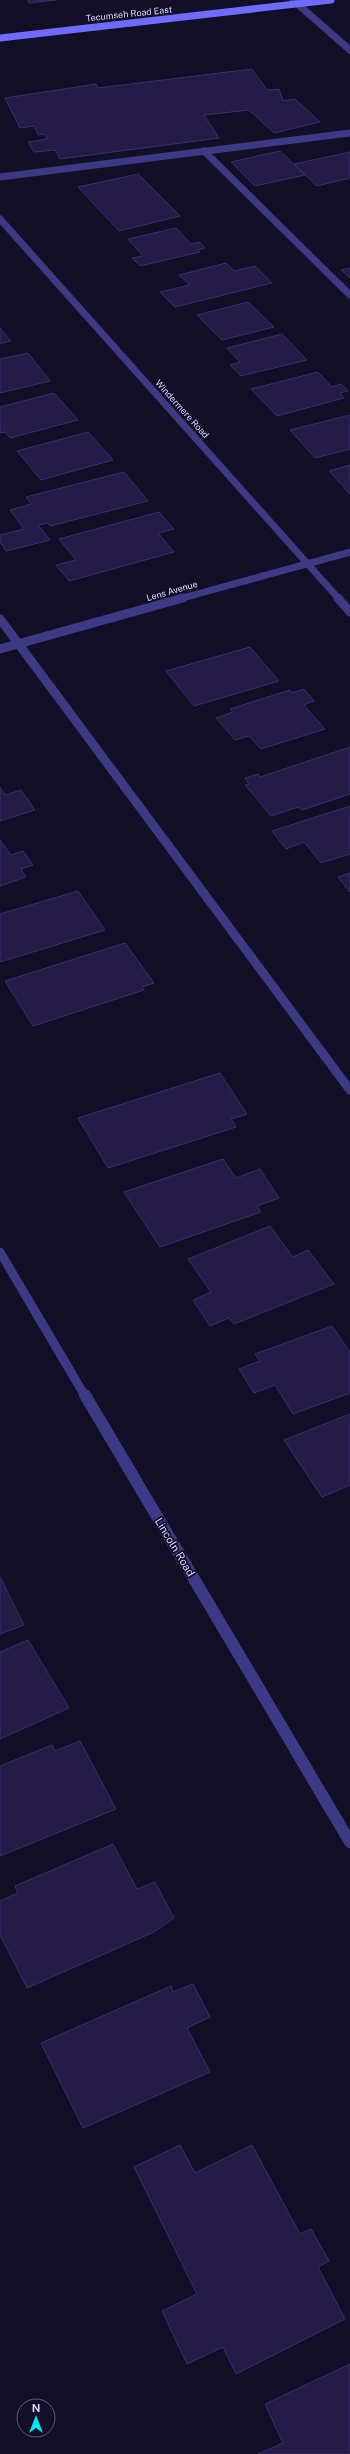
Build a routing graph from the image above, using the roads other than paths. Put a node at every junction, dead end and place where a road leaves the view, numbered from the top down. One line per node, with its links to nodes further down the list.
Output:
1 (331, 0): 2 (main road, Tecumseh Road East)
2 (295, 2): 3 (main road, Tecumseh Road East); 4 (street)
3 (0, 38)
4 (350, 50)
5 (350, 133): 6 (street)
6 (204, 151): 7 (street); 9 (street)
7 (0, 176)
8 (0, 219): 11 (street, Windermere Road)
9 (350, 295)
10 (350, 552): 11 (street, Lens Avenue)
11 (307, 564): 12 (street, Windermere Road); 14 (street, Lens Avenue)
12 (350, 612)
13 (0, 619): 14 (street)
14 (19, 644): 15 (street, Lens Avenue); 16 (street)
15 (0, 649)
16 (350, 1090)
17 (0, 1252): 18 (street, Lincoln Road)
18 (350, 1842)

